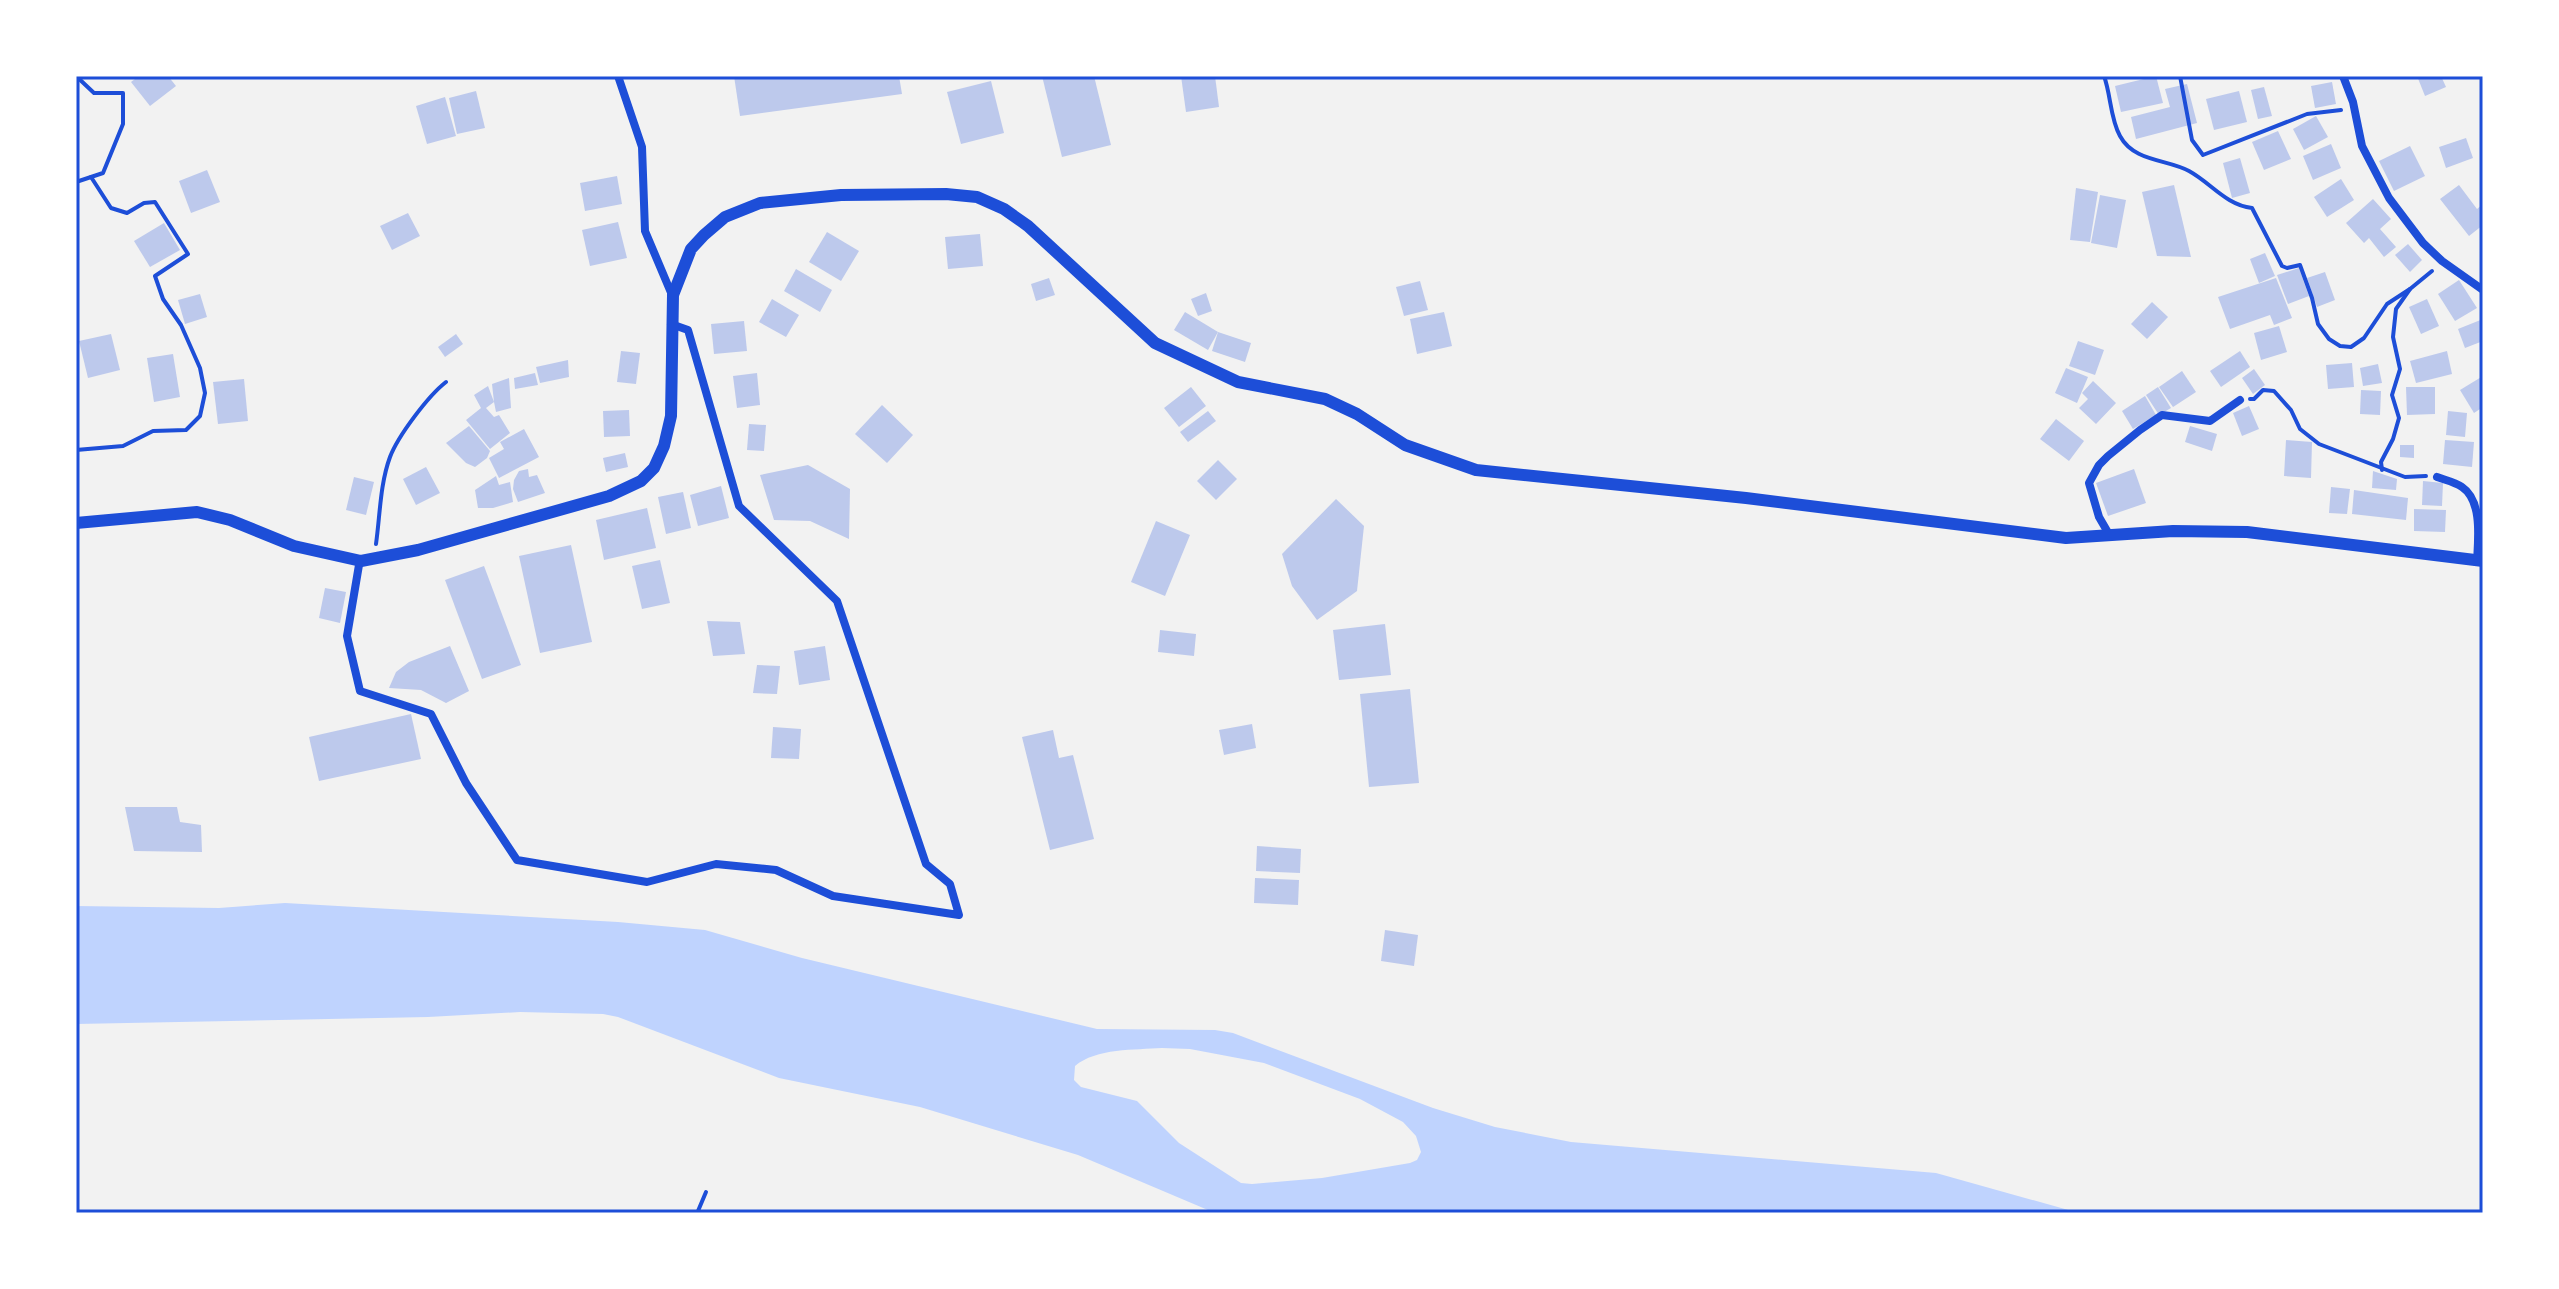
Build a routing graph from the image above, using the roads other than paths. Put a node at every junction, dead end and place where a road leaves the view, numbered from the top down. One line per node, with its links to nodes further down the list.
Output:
1 (618, 76): 4 (street)
2 (2343, 76): 3 (street)
3 (2483, 290)
4 (673, 295): 5 (main road); 9 (main road)
5 (671, 324): 10 (main road); 10 (street)
6 (2240, 400): 9 (street)
7 (2437, 477): 11 (street)
8 (76, 523): 10 (main road)
9 (2110, 536): 11 (main road)
10 (360, 559)
11 (2480, 562)

